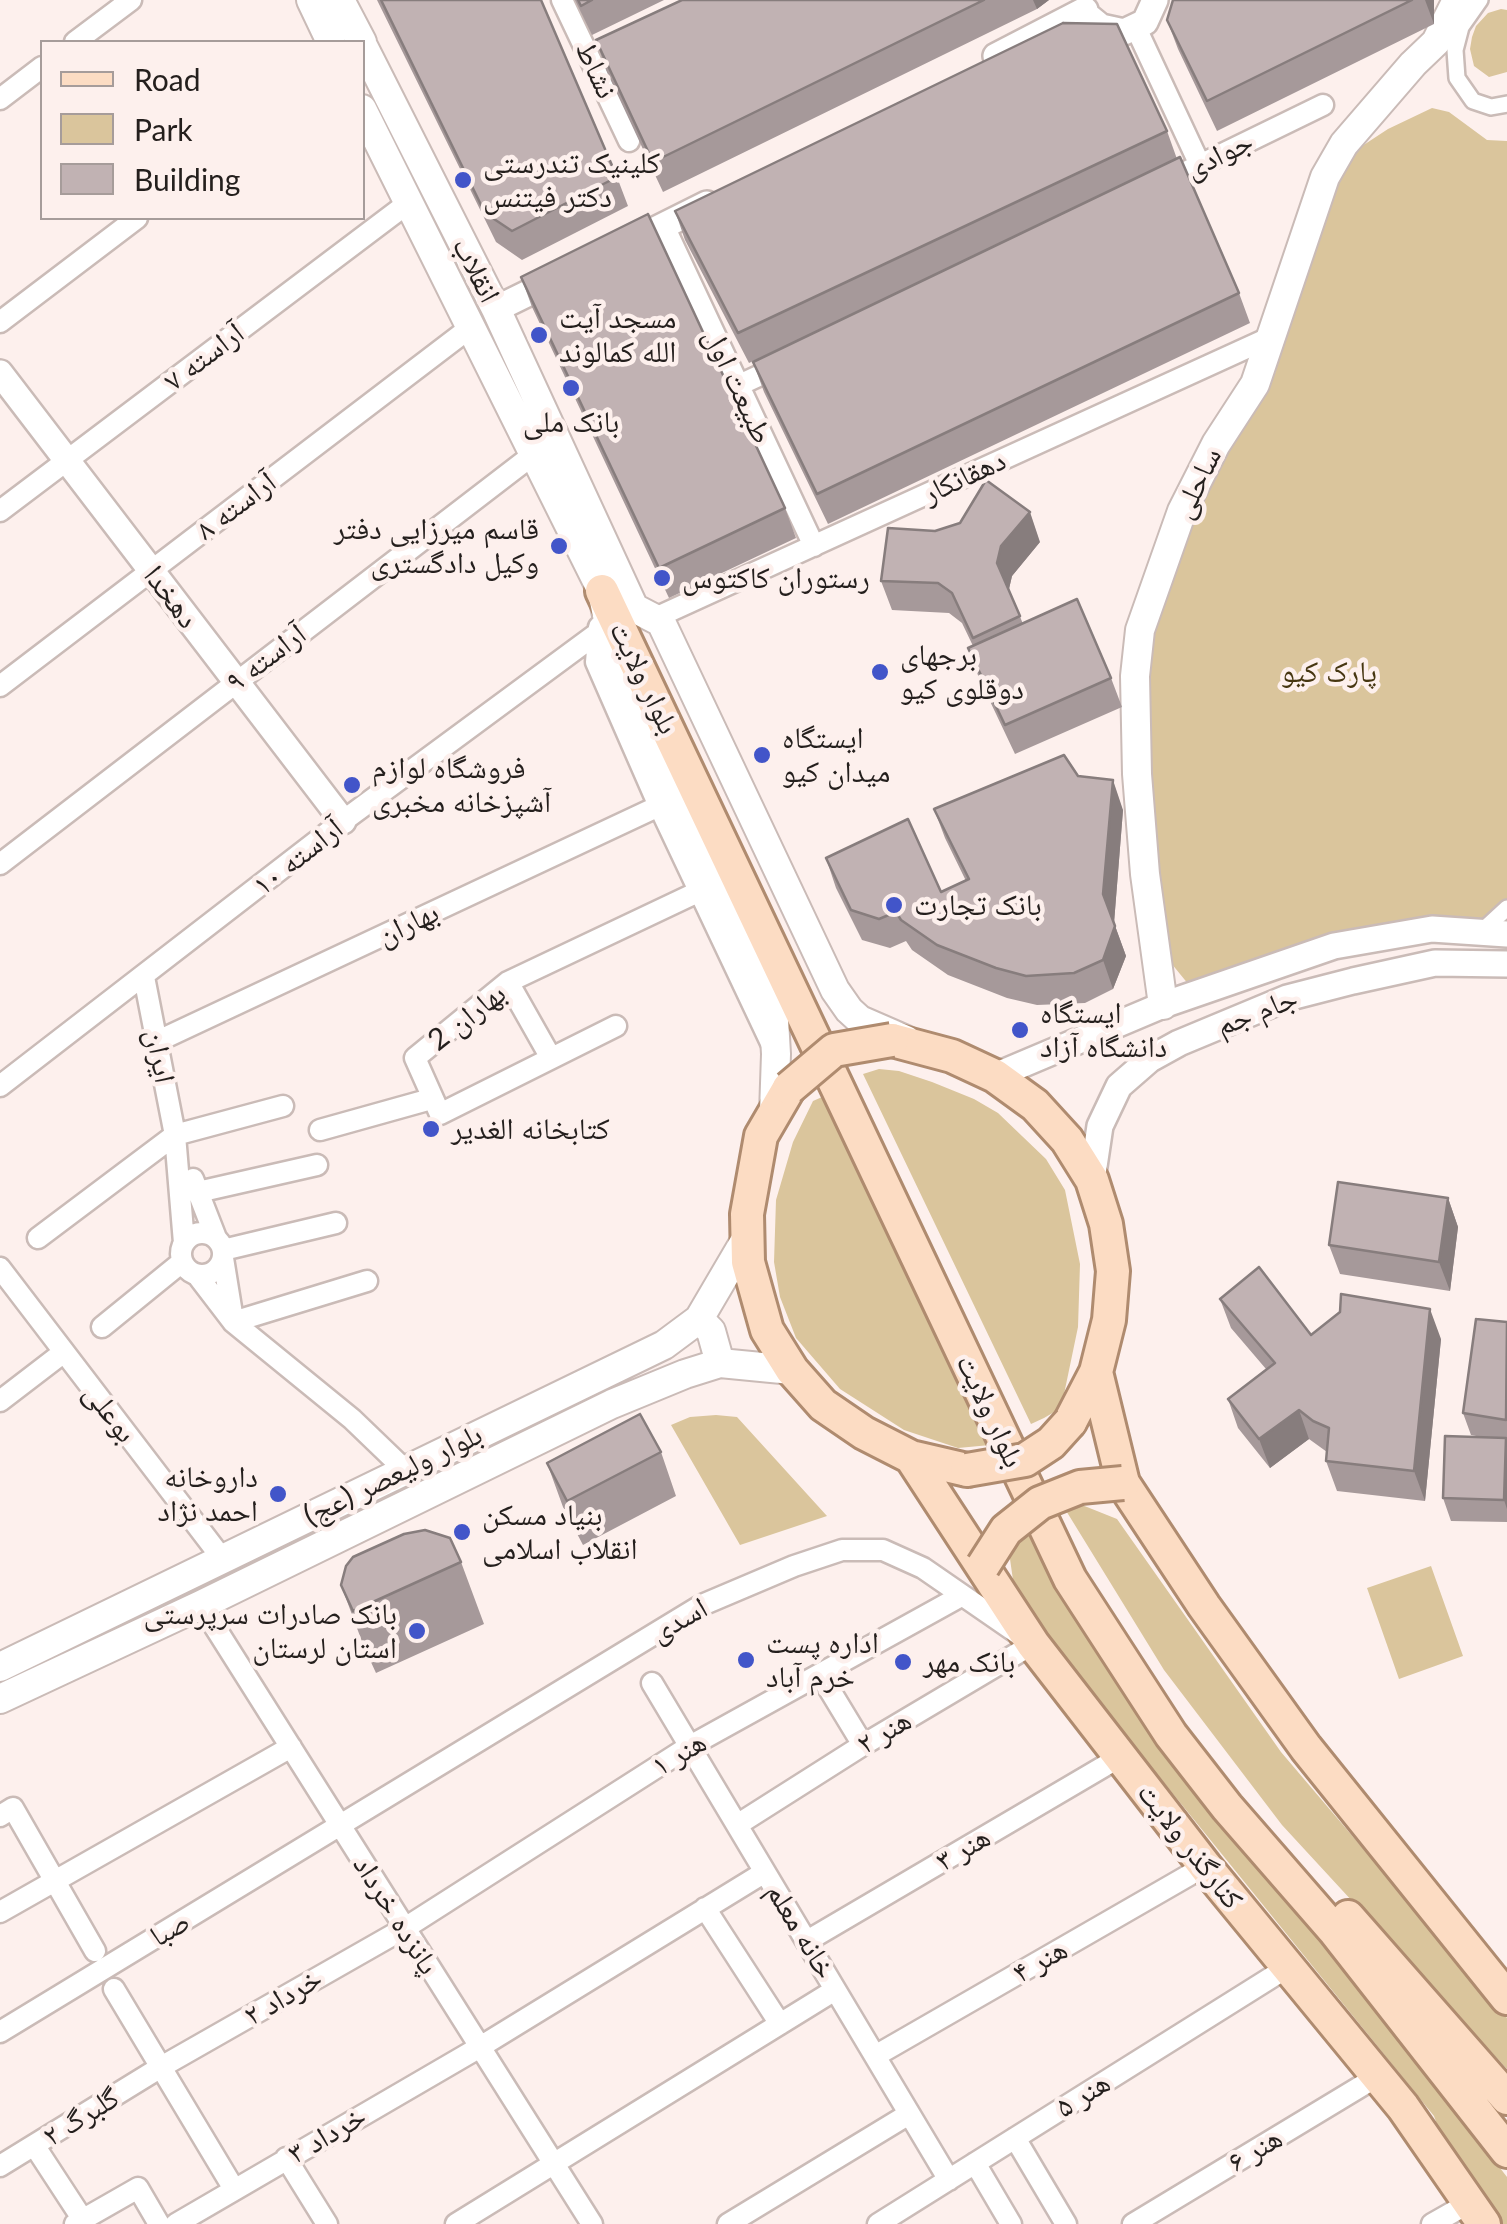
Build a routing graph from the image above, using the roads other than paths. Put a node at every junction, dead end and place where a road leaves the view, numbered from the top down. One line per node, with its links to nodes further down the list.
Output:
1 (131, 0): 10 (street)
2 (311, 0): 11 (main road)
3 (340, 0): 12 (main road, انقلاب)
4 (562, 0): 20 (street, نشاط)
5 (1155, 0): 9 (street)
6 (1480, 0): 17 (street)
7 (1084, 5): 9 (street); 14 (street)
8 (1453, 10): 30 (main road, ساحلی)
9 (1136, 28): 21 (street)
10 (78, 40)
11 (330, 40)
12 (360, 40)
13 (365, 49): 27 (main road, انقلاب)
14 (980, 64)
15 (40, 69): 16 (street)
16 (0, 99)
17 (1507, 104)
18 (1323, 106): 21 (street, جوادی)
19 (365, 115): 24 (main road, انقلاب)
20 (629, 141)
21 (1200, 164): 23 (street, جوادی)
22 (735, 190): 26 (street)
23 (1147, 190)
24 (408, 203): 29 (main road, انقلاب); 35 (street, آراسته ۷)
25 (134, 220): 28 (street)
26 (664, 226): 27 (street); 33 (street, طبیعت اول)
27 (496, 309): 40 (main road, انقلاب)
28 (0, 322)
29 (472, 327): 34 (main road, انقلاب); 38 (street, آراسته ۸)
30 (1273, 336): 37 (street, دهقانکار); 53 (main road, ساحلی)
31 (790, 361): 33 (street)
32 (0, 374): 35 (street, دهخدا)
33 (737, 386): 37 (street, طبیعت اول)
34 (534, 454): 39 (main road, انقلاب); 42 (street, آراسته ۹)
35 (66, 460): 36 (street, آراسته ۷); 38 (street, دهخدا)
36 (0, 510)
37 (814, 546): 40 (street, دهقانکار)
38 (151, 570): 42 (street, دهخدا); 43 (street, آراسته ۸)
39 (602, 590): 41 (street); 58 (main road, انقلاب); 126 (main road, بلوار ولایت)
40 (644, 613): 56 (main road, انقلاب); 122 (main road, بلوار ولایت)
41 (598, 632): 44 (street); 45 (street, آراسته ۱۰)
42 (236, 682): 45 (street, دهخدا); 46 (street, آراسته ۹)
43 (0, 686)
44 (659, 806): 47 (street); 55 (street, بهاران)
45 (342, 821): 51 (street, آراسته ۱۰)
46 (0, 864)
47 (700, 891): 52 (street, بهاران 2); 58 (street)
48 (1507, 908): 49 (street)
49 (1494, 932): 53 (street, جام جم)
50 (1507, 964): 57 (street, جام جم)
51 (144, 976): 55 (street, ایران); 61 (street, آراسته ۱۰)
52 (508, 982): 59 (street); 62 (street, بهاران 2)
53 (1163, 1005): 57 (street); 60 (street, جام جم)
54 (616, 1026): 59 (street, بهاران 2)
55 (158, 1041): 66 (street, ایران)
56 (907, 1043): 60 (main road); 63 (main road, bridge)
57 (1179, 1043): 68 (street, جام جم)
58 (776, 1054): 63 (main road, انقلاب)
59 (550, 1058): 62 (street, بهاران 2)
60 (995, 1076): 68 (main road)
61 (0, 1086)
62 (431, 1099): 65 (street)
63 (781, 1100): 72 (main road)
64 (283, 1106): 66 (street)
65 (320, 1130)
66 (176, 1135): 69 (street, ایران); 71 (street); 74 (street, ایران)
67 (318, 1165): 69 (street)
68 (1092, 1180): 83 (main road)
69 (198, 1192): 73 (street, ایران)
70 (336, 1223): 73 (street)
71 (38, 1238)
72 (746, 1239): 77 (main road, بلوار ولیعصر (عج)); 82 (main road)
73 (221, 1248): 74 (street); 74 (street); 78 (street, ایران)
74 (188, 1260): 78 (street); 79 (street)
75 (0, 1268): 80 (street, بوعلی)
76 (367, 1281): 78 (street)
77 (700, 1318): 81 (main road); 86 (main road, بلوار ولیعصر (عج))
78 (233, 1322): 86 (street)
79 (102, 1326)
80 (64, 1352): 84 (street); 88 (street, بوعلی)
81 (720, 1363): 82 (main road, بلوار ولیعصر (عج)); 91 (main road, بلوار ولیعصر (عج))
82 (792, 1370): 85 (main road)
83 (1096, 1372): 85 (main road, bridge); 87 (main road)
84 (0, 1401)
85 (911, 1457): 89 (main road, کنارگذر ولایت)
86 (404, 1469): 88 (main road, بلوار ولیعصر (عج))
87 (1124, 1483): 89 (main road, bridge); 115 (main road)
88 (221, 1558): 93 (main road, بلوار ولیعصر (عج))
89 (983, 1566): 92 (main road, کنارگذر ولایت)
90 (961, 1596): 92 (street, اسدی); 94 (street, هنر ۱); 102 (street, اسدی)
91 (202, 1605): 96 (main road, بلوار ولیعصر (عج)); 99 (street, پانزده خرداد)
92 (1032, 1644): 97 (street, هنر ۲); 100 (main road, کنارگذر ولایت)
93 (0, 1667)
94 (820, 1674): 97 (street); 98 (street, هنر ۱)
95 (652, 1683): 98 (street, خانه معلم)
96 (0, 1699)
97 (863, 1744): 103 (street, هنر ۲)
98 (690, 1746): 103 (street, خانه معلم); 109 (street, هنر ۱)
99 (291, 1747): 102 (street, پانزده خرداد); 106 (street)
100 (1120, 1757): 104 (main road, کنارگذر ولایت); 110 (street, هنر ۳)
101 (0, 1816): 106 (street)
102 (340, 1825): 109 (street, پانزده خرداد); 117 (street, صبا)
103 (737, 1825): 105 (street, خانه معلم)
104 (1205, 1866): 112 (main road, کنارگذر ولایت); 119 (street, هنر ۴)
105 (765, 1872): 107 (street); 110 (street, خانه معلم)
106 (54, 1879): 108 (street); 111 (street)
107 (705, 1908): 116 (street); 118 (street)
108 (0, 1912)
109 (404, 1928): 118 (street, پانزده خرداد); 120 (street, خرداد ۲)
110 (807, 1942): 114 (street, خانه معلم)
111 (95, 1951)
112 (1288, 1967): 121 (main road, کنارگذر ولایت); 124 (street, هنر ۵)
113 (114, 1989): 120 (street)
114 (835, 1990): 116 (street); 119 (street, خانه معلم)
115 (1507, 1998)
116 (780, 2024): 130 (street)
117 (0, 2032)
118 (480, 2047): 127 (street, خرداد ۳); 130 (street, پانزده خرداد)
119 (875, 2056): 123 (street, خانه معلم)
120 (161, 2067): 125 (street, گلبرگ ۲); 132 (street)
121 (1378, 2076): 133 (main road, کنارگذر ولایت); 144 (street, هنر ۶)
122 (1507, 2098)
123 (909, 2114): 131 (street, خانه معلم); 140 (street)
124 (1016, 2138): 128 (street, هنر ۵); 143 (street)
125 (34, 2145): 129 (street, گلبرگ ۲); 134 (street)
126 (1507, 2151)
127 (286, 2158): 132 (street, خرداد ۳); 137 (street)
128 (975, 2163): 131 (street, هنر ۵); 142 (street)
129 (0, 2166)
130 (555, 2166): 138 (street); 139 (street, پانزده خرداد)
131 (949, 2180): 141 (street, هنر ۵)
132 (234, 2189): 136 (street, خرداد ۳)
133 (1476, 2213): 145 (street)
134 (79, 2222): 135 (street)
135 (159, 2224)
136 (176, 2224)
137 (327, 2224)
138 (456, 2224)
139 (592, 2224)
140 (728, 2224)
141 (878, 2224)
142 (1011, 2224)
143 (1066, 2224)
144 (1133, 2224)
145 (1432, 2224)

